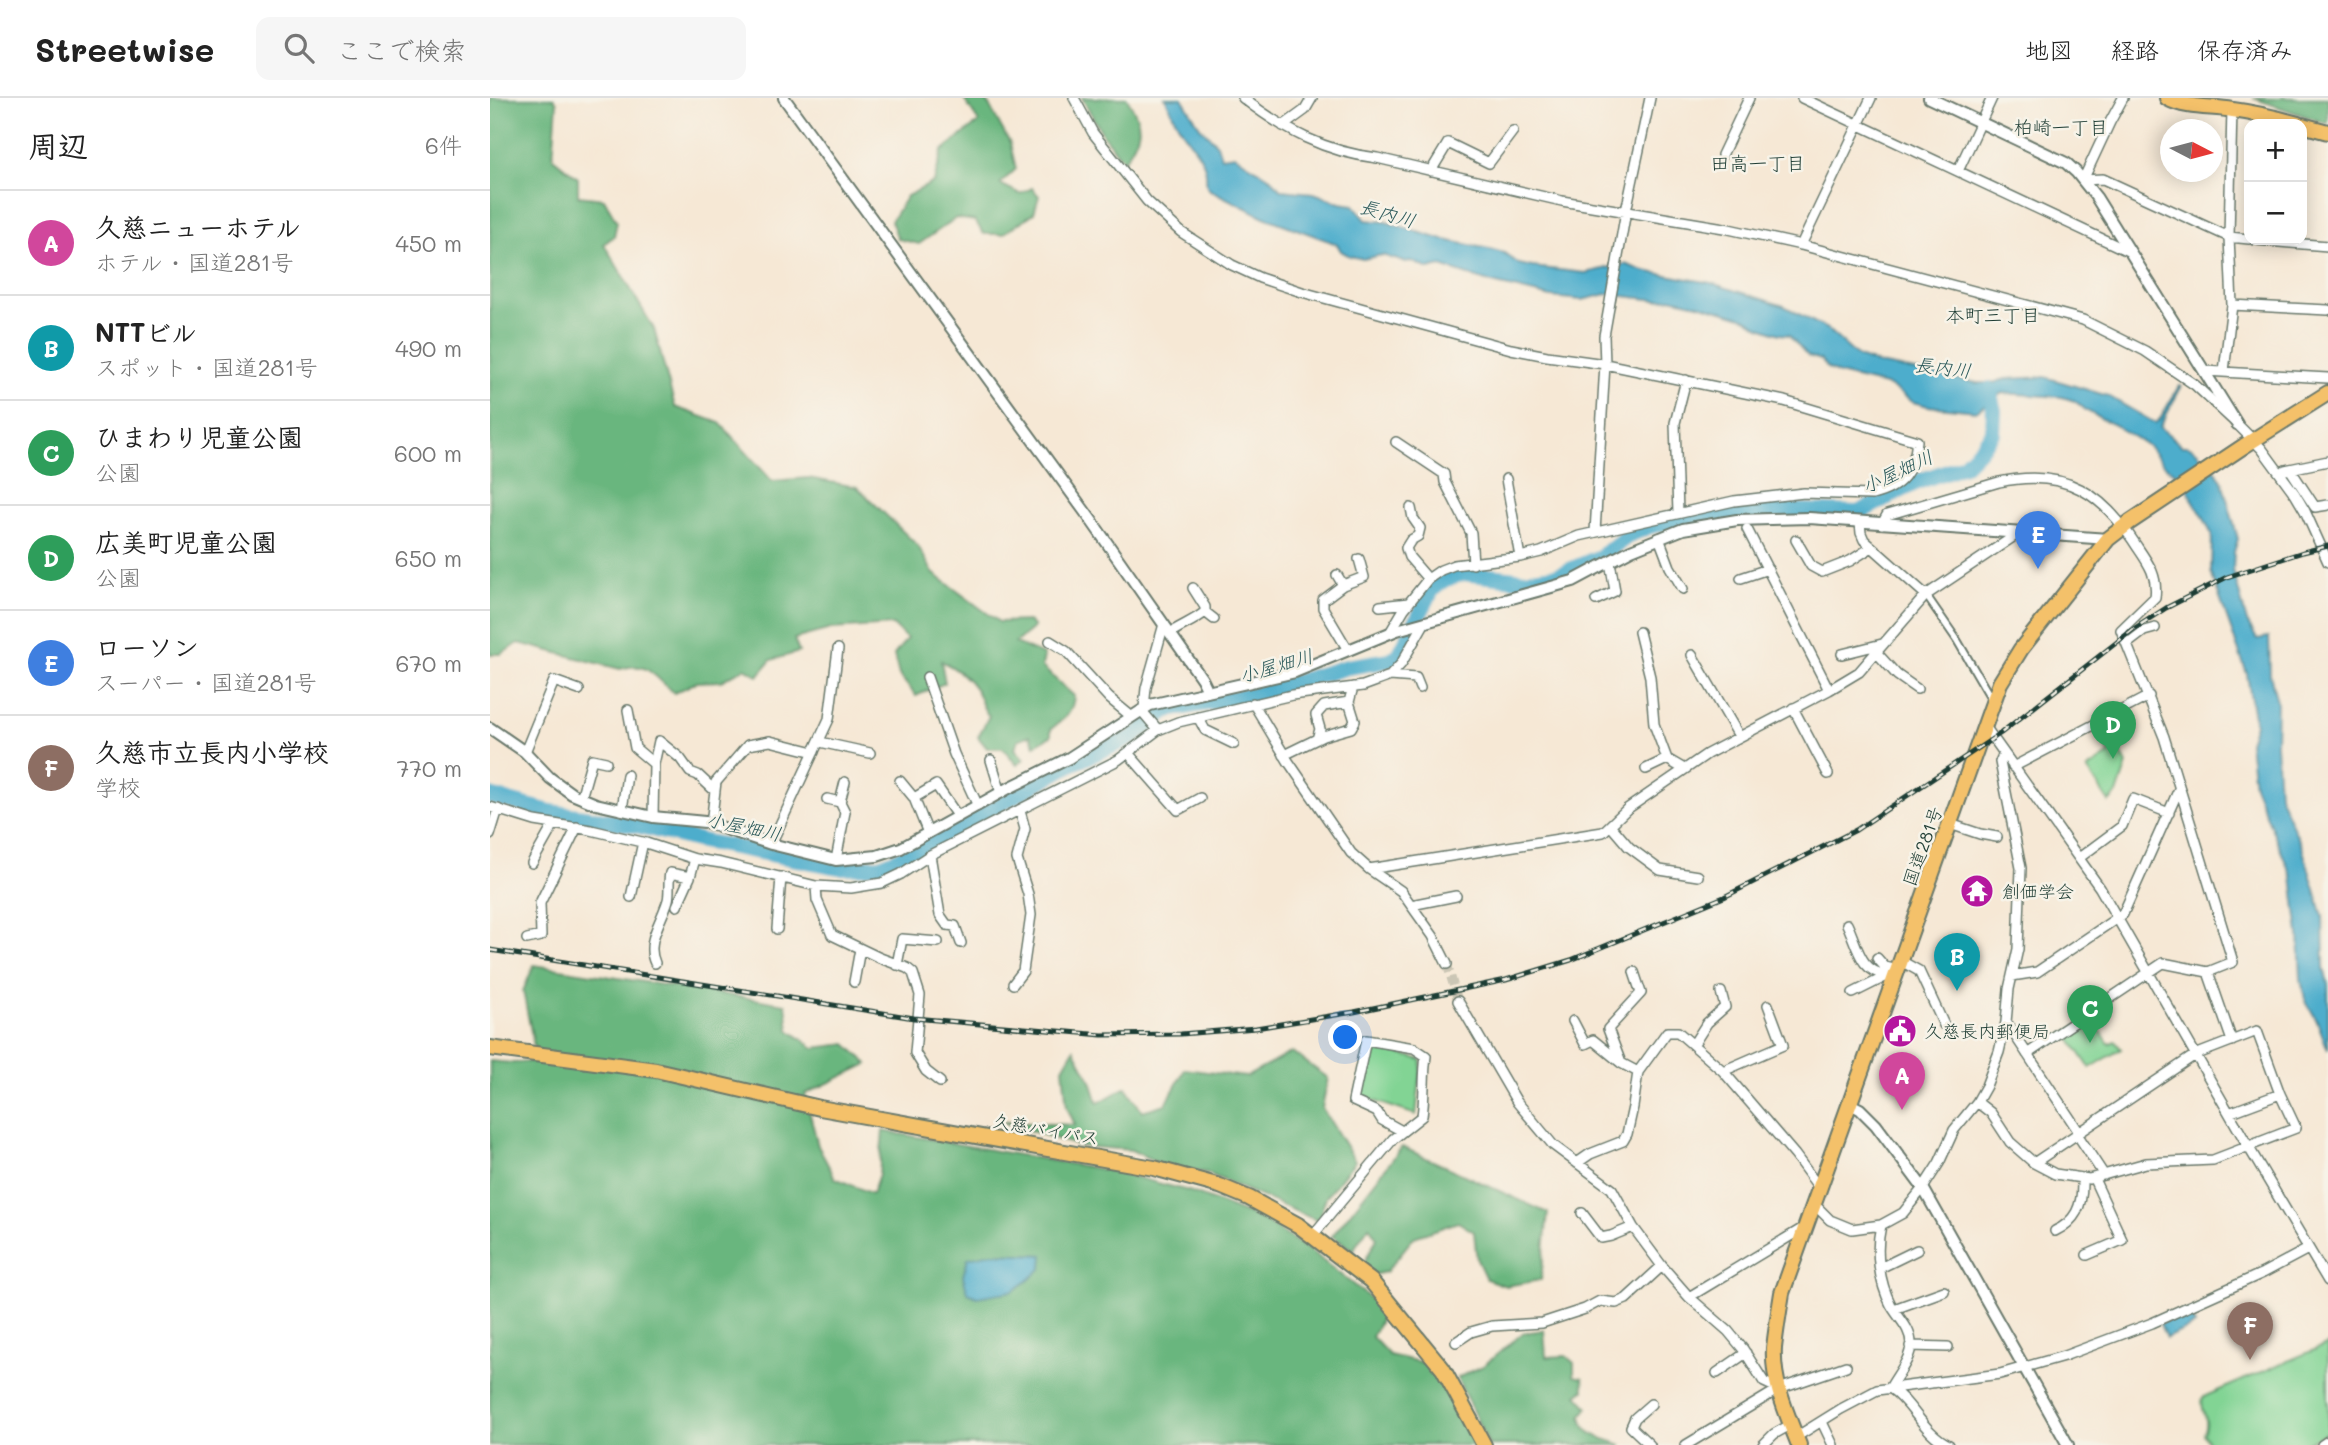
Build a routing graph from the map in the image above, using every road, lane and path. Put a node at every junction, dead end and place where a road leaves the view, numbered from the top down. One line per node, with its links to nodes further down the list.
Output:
1 (784, 98): 82 (street)
2 (1074, 98): 34 (street)
3 (1243, 98): 17 (street)
4 (1312, 98): 17 (street)
5 (1650, 98): 25 (street)
6 (1749, 98): 21 (street)
7 (1802, 98): 16 (street)
8 (1871, 98): 16 (street)
9 (1929, 98): 15 (street)
10 (1992, 98): 15 (street)
11 (2123, 98): 24 (street)
12 (2167, 98): 13 (main road)
13 (2232, 109): 14 (main road); 26 (street)
14 (2280, 119)
15 (1981, 122): 23 (street); 24 (street)
16 (1858, 124): 23 (street); 29 (street)
17 (1283, 126): 22 (street)
18 (2307, 127): 20 (main road)
19 (1513, 131): 22 (street)
20 (2328, 132)
21 (1722, 155)
22 (1431, 171): 25 (street)
23 (1958, 171): 31 (street)
24 (2083, 180): 26 (street); 31 (street)
25 (1626, 211): 29 (street); 34 (street)
26 (2229, 237): 27 (street); 32 (street)
27 (2244, 238)
28 (2307, 244): 30 (street)
29 (1801, 245): 40 (street)
30 (2328, 246)
31 (2130, 251): 35 (street)
32 (2232, 304): 33 (street); 36 (street)
33 (2328, 310)
34 (1605, 364): 38 (street); 56 (street)
35 (2205, 371): 36 (street); 40 (street)
36 (2224, 371): 37 (street)
37 (2328, 378)
38 (1686, 380): 47 (street); 50 (street)
39 (2328, 393): 42 (main road, 国道281号)
40 (2237, 424): 42 (street)
41 (1396, 442): 66 (street)
42 (2248, 443): 45 (street); 54 (main road, 国道281号)
43 (2328, 461): 44 (street)
44 (2290, 468): 45 (street); 48 (street)
45 (2279, 471): 65 (street)
46 (1506, 479): 62 (street)
47 (1734, 503): 50 (street); 51 (street)
48 (2328, 505)
49 (1411, 508): 70 (street)
50 (1678, 513): 56 (street)
51 (1736, 519): 52 (street); 58 (street)
52 (1860, 523): 53 (street); 61 (street)
53 (1882, 524): 54 (street); 57 (street)
54 (2127, 524): 59 (main road, 国道281号); 87 (street)
55 (1747, 529): 67 (street)
56 (1595, 532): 62 (street)
57 (2019, 533): 59 (street); 74 (street)
58 (1659, 538): 64 (street); 73 (street)
59 (2108, 539): 102 (main road, 国道281号)
60 (1797, 540): 61 (street)
61 (1872, 547): 74 (street)
62 (1520, 557): 66 (street)
63 (1359, 559): 71 (street)
64 (1610, 562): 75 (street); 80 (street)
65 (2328, 562)
66 (1473, 564): 70 (street)
67 (1768, 569): 69 (street); 100 (street)
68 (1337, 575): 71 (street)
69 (1741, 578)
70 (1428, 579): 76 (street)
71 (1343, 585): 89 (street)
72 (1193, 588): 78 (street)
73 (1683, 589)
74 (1926, 595): 86 (street); 102 (street)
75 (1596, 600)
76 (1409, 603): 77 (street); 83 (street)
77 (1380, 606)
78 (1205, 612): 79 (street); 82 (street)
79 (1214, 620)
80 (1422, 622): 83 (street); 93 (street)
81 (2155, 628): 87 (street)
82 (1167, 629): 99 (street); 107 (street)
83 (1394, 631): 89 (street)
84 (1639, 632): 122 (street)
85 (1050, 641): 107 (street)
86 (1883, 644): 90 (street); 91 (street)
87 (2127, 644): 101 (street)
88 (838, 649): 114 (street)
89 (1348, 650): 99 (street)
90 (1876, 652): 97 (street); 100 (street)
91 (1842, 654)
92 (1692, 655): 112 (street)
93 (1390, 676): 95 (street); 96 (street)
94 (927, 677): 141 (street)
95 (1353, 687): 103 (street); 104 (street)
96 (1420, 688)
97 (1917, 689)
98 (579, 690): 116 (street)
99 (1208, 691): 107 (street)
100 (1829, 691): 105 (street)
101 (2149, 696): 126 (street); 133 (street)
102 (1992, 700): 109 (main road, 国道281号)
103 (1349, 702): 113 (street); 113 (street)
104 (1253, 703): 108 (street); 121 (street)
105 (1793, 708): 112 (street); 129 (street)
106 (628, 710): 125 (street)
107 (1141, 713): 111 (street); 135 (street)
108 (1198, 717): 111 (street); 115 (street)
109 (1984, 725): 120 (street); 150 (main road, 国道281号)
110 (490, 728): 116 (street)
111 (1156, 728): 119 (street)
112 (1739, 736): 128 (street)
113 (1317, 739): 121 (street)
114 (820, 742): 117 (street); 118 (street)
115 (1234, 744)
116 (525, 752): 136 (street)
117 (814, 752): 134 (street); 157 (street)
118 (870, 753)
119 (1128, 753): 138 (street); 144 (street)
120 (2004, 753): 126 (street); 187 (street)
121 (1284, 755): 163 (street)
122 (1667, 759): 127 (street); 128 (street)
123 (990, 760): 135 (street)
124 (606, 762): 136 (street)
125 (654, 764): 134 (street); 146 (street)
126 (2013, 767): 159 (street)
127 (1646, 769)
128 (1684, 769): 151 (street)
129 (1828, 774)
130 (627, 775): 143 (street)
131 (900, 781): 137 (street)
132 (845, 782): 140 (street)
133 (2179, 789): 145 (street); 185 (street)
134 (714, 790): 149 (street)
135 (1001, 793): 141 (street)
136 (581, 798): 143 (street)
137 (914, 798): 147 (street); 153 (street)
138 (1200, 798)
139 (827, 799): 140 (street)
140 (839, 802): 161 (street)
141 (978, 806): 147 (street)
142 (494, 808): 148 (street); 154 (street)
143 (622, 810): 146 (street)
144 (1020, 811): 158 (street); 189 (street)
145 (2169, 813): 159 (street); 172 (street)
146 (653, 817): 149 (street)
147 (958, 817): 153 (street)
148 (554, 824): 152 (street); 162 (street)
149 (711, 824): 157 (street)
150 (1950, 824): 155 (street); 183 (main road, 国道281号)
151 (1611, 826): 163 (street); 164 (street)
152 (577, 827): 156 (street); 175 (street)
153 (928, 834): 161 (street)
154 (490, 835)
155 (1997, 836)
156 (643, 842): 160 (street); 169 (street)
157 (771, 844): 161 (street)
158 (930, 855): 167 (street); 177 (street)
159 (2078, 858): 172 (street)
160 (695, 859): 165 (street); 166 (street)
161 (836, 860)
162 (532, 863)
163 (1369, 869): 170 (street)
164 (1698, 876)
165 (690, 877): 171 (street); 180 (street)
166 (781, 877): 167 (street); 174 (street)
167 (816, 886): 178 (street)
168 (1456, 896): 170 (street)
169 (631, 897)
170 (1411, 905): 181 (street)
171 (677, 906)
172 (2117, 918): 186 (street); 187 (street)
173 (1847, 924): 183 (street)
174 (777, 929)
175 (527, 939)
176 (938, 942): 182 (street)
177 (961, 943)
178 (860, 949): 182 (street); 188 (street)
179 (1877, 958): 183 (street)
180 (655, 963)
181 (1447, 964)
182 (897, 965): 205 (street)
183 (1895, 969): 191 (street); 196 (street); 208 (main road, 国道281号)
184 (1634, 972): 202 (street)
185 (2208, 972): 186 (street); 197 (street)
186 (2149, 974): 200 (street); 201 (street)
187 (2012, 976): 195 (street)
188 (854, 982)
189 (1013, 984)
190 (1721, 992): 198 (street)
191 (1853, 993)
192 (1458, 1001): 213 (street)
193 (1768, 1005): 203 (street)
194 (1573, 1021): 202 (street)
195 (2006, 1022): 200 (street); 207 (street)
196 (1944, 1026)
197 (2232, 1041): 201 (street); 206 (street)
198 (1693, 1045): 203 (street); 204 (street)
199 (490, 1048): 226 (main road, 久慈バイパス)
200 (2027, 1054): 211 (street)
201 (2195, 1055): 209 (street); 211 (street)
202 (1621, 1063): 204 (street)
203 (1723, 1070): 219 (street)
204 (1638, 1072): 213 (street)
205 (940, 1082)
206 (2280, 1094): 209 (street); 212 (street)
207 (1977, 1102): 214 (street); 218 (street)
208 (1850, 1104): 218 (street); 219 (main road, 国道281号)
209 (2228, 1113): 212 (street)
210 (1402, 1131): 210 (street); 226 (street)
211 (2078, 1133): 214 (street); 215 (street)
212 (2248, 1146): 215 (street); 227 (street)
213 (1577, 1163): 224 (street)
214 (2034, 1163): 216 (street)
215 (2104, 1175): 216 (street)
216 (2094, 1179): 229 (street)
217 (2082, 1184): 225 (street)
218 (1923, 1188): 223 (street); 241 (street)
219 (1820, 1189): 220 (main road, 国道281号)
220 (1814, 1204): 222 (main road, 国道281号); 223 (street)
221 (1582, 1213): 224 (street)
222 (1806, 1226): 234 (street); 244 (main road, 国道281号)
223 (1881, 1226): 231 (street)
224 (1633, 1227): 230 (street)
225 (2056, 1231)
226 (1313, 1235): 249 (main road, 久慈バイパス)
227 (2308, 1249): 232 (street); 241 (street)
228 (1917, 1250): 231 (street)
229 (2087, 1255)
230 (1662, 1266): 234 (street); 236 (street)
231 (1880, 1268): 235 (street)
232 (2328, 1281)
233 (1944, 1290): 235 (street)
234 (1689, 1297): 239 (street)
235 (1894, 1309): 237 (street)
236 (1456, 1342)
237 (1910, 1346): 238 (street); 243 (street)
238 (1948, 1347)
239 (1746, 1353): 242 (street); 244 (street)
240 (1846, 1366): 244 (street)
241 (2024, 1367): 243 (street); 255 (street)
242 (1717, 1373)
243 (1890, 1388): 246 (street); 254 (street)
244 (1779, 1389): 247 (main road, 国道281号); 251 (street)
245 (1651, 1404): 250 (street)
246 (1822, 1422): 247 (street); 253 (street)
247 (1796, 1438): 252 (street)
248 (2328, 1441): 256 (street)
249 (1484, 1445)
250 (1650, 1445)
251 (1686, 1445)
252 (1763, 1445)
253 (1833, 1445)
254 (1949, 1445)
255 (2068, 1445)
256 (2322, 1445)

